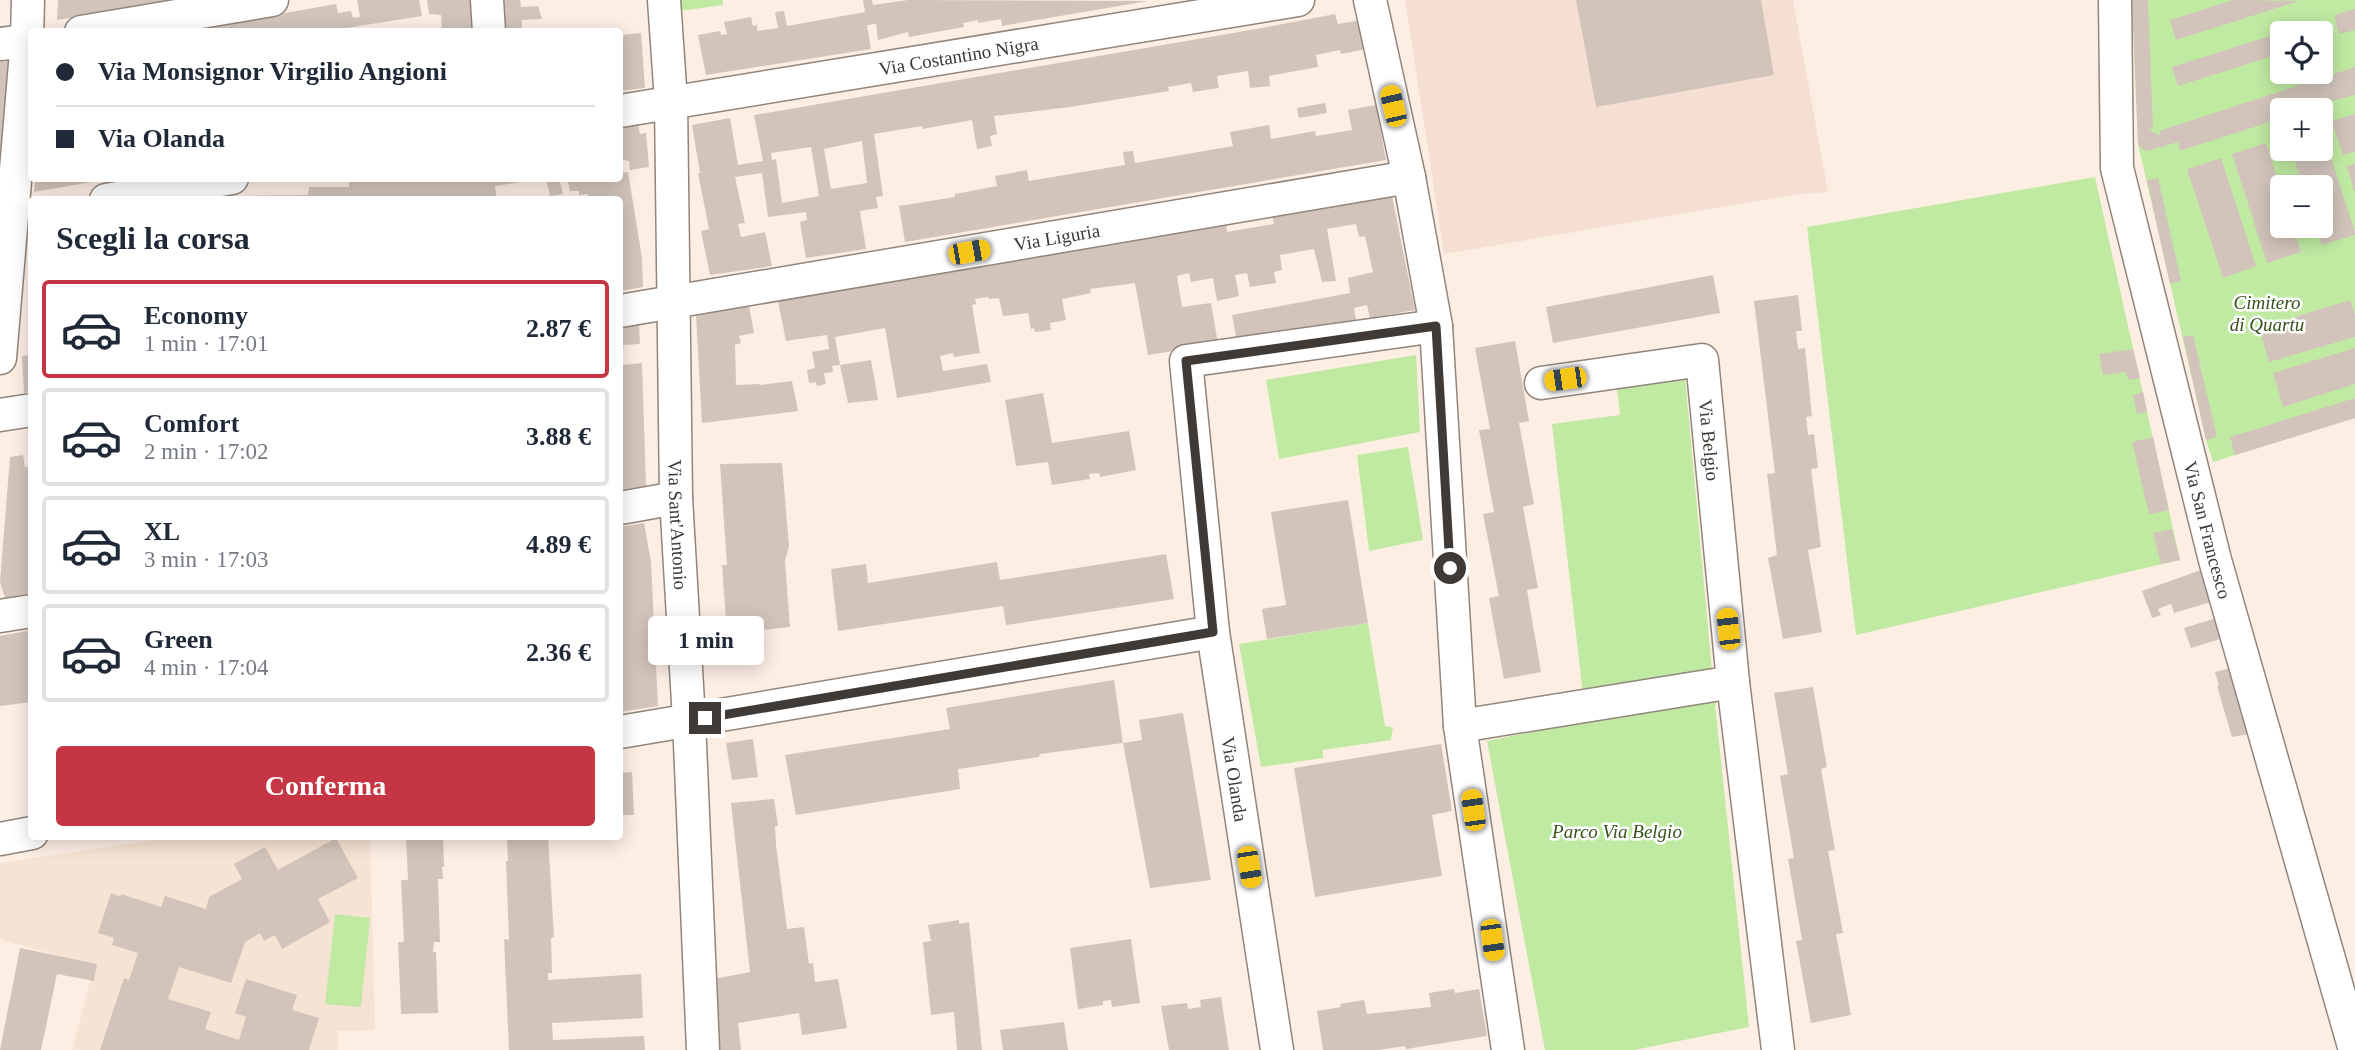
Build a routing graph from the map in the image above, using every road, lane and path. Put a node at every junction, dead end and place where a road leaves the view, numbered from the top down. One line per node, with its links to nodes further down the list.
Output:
1 (28, 0): 10 (street)
2 (272, 0): 8 (street)
3 (487, 0): 9 (street)
4 (664, 0): 11 (street, Via Sant'Antonio)
5 (1298, 0): 11 (street, Via Costantino Nigra)
6 (1370, 0): 13 (street)
7 (2115, 0): 39 (street, Via San Francesco)
8 (105, 28)
9 (489, 28)
10 (20, 41): 16 (street)
11 (671, 101): 12 (street, Via Costantino Nigra); 17 (street, Via Sant'Antonio)
12 (623, 110)
13 (1409, 177): 17 (street, Via Liguria); 19 (street)
14 (209, 182): 15 (street)
15 (129, 196)
16 (15, 215): 20 (street)
17 (673, 302): 18 (street, Via Liguria); 24 (street, Via Sant'Antonio)
18 (623, 310)
19 (1436, 326): 28 (street, Via Olanda); 31 (street)
20 (0, 358)
21 (1541, 383): 29 (street, Via Belgio)
22 (28, 411): 23 (street)
23 (0, 415)
24 (676, 498): 25 (street); 30 (street, Via Sant'Antonio)
25 (623, 507)
26 (28, 612): 27 (street)
27 (0, 617)
28 (1213, 632): 30 (street); 36 (street, Via Olanda)
29 (1733, 682): 31 (street); 38 (street, Via Belgio)
30 (689, 720): 32 (street); 35 (street, Via Sant'Antonio)
31 (1460, 726): 37 (street)
32 (623, 731)
33 (28, 834): 34 (street)
34 (0, 839)
35 (703, 1050)
36 (1277, 1050)
37 (1508, 1050)
38 (1778, 1050)
39 (2355, 1050)

